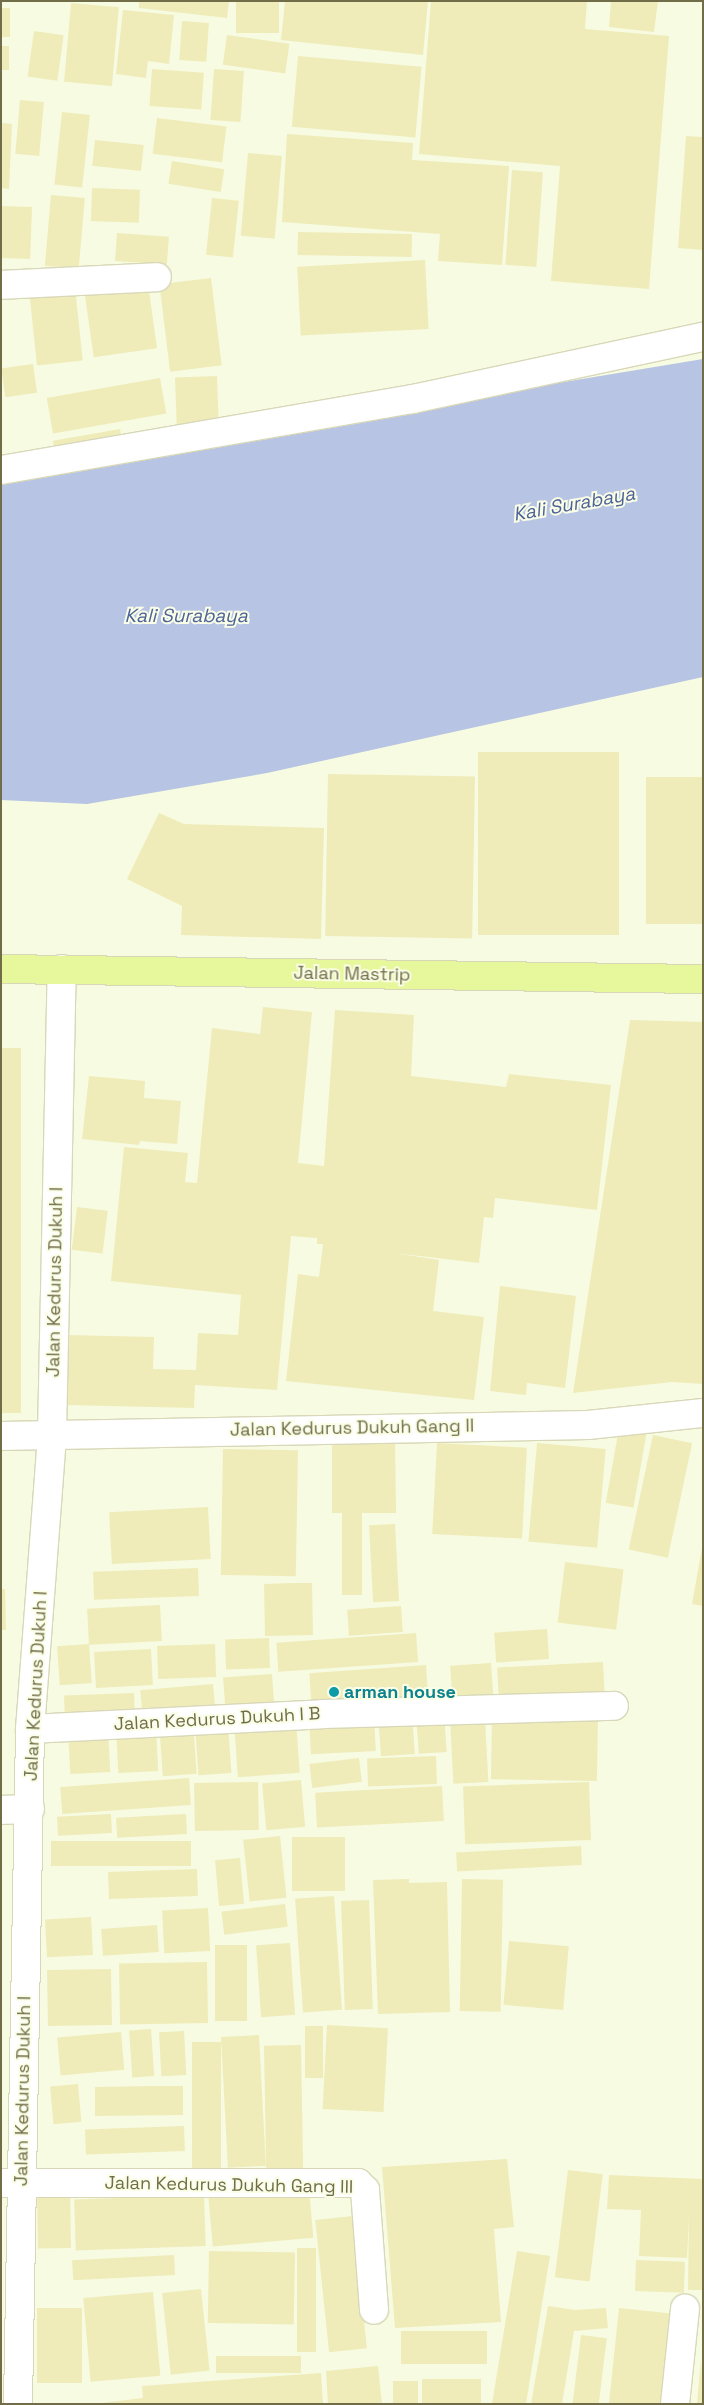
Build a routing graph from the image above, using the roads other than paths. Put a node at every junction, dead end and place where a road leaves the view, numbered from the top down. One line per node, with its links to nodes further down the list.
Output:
1 (158, 277): 2 (street)
2 (1, 285)
3 (703, 337): 4 (street)
4 (1, 470)
5 (1, 969): 6 (main road, Jalan Mastrip)
6 (62, 969): 7 (main road, Jalan Mastrip); 9 (street, Jalan Kedurus Dukuh I)
7 (703, 979)
8 (703, 1413): 9 (street, Jalan Kedurus Dukuh Gang II)
9 (52, 1434): 10 (street, Jalan Kedurus Dukuh Gang II); 12 (street, Jalan Kedurus Dukuh I)
10 (1, 1436)
11 (614, 1706): 12 (street, Jalan Kedurus Dukuh I B)
12 (30, 1729): 13 (street, Jalan Kedurus Dukuh I)
13 (30, 1809): 14 (street); 15 (street, Jalan Kedurus Dukuh I)
14 (1, 1810)
15 (11, 2182): 17 (street, Jalan Kedurus Dukuh Gang III); 18 (street, Jalan Kedurus Dukuh I)
16 (685, 2309): 19 (street)
17 (374, 2310)
18 (18, 2404)
19 (675, 2404)

